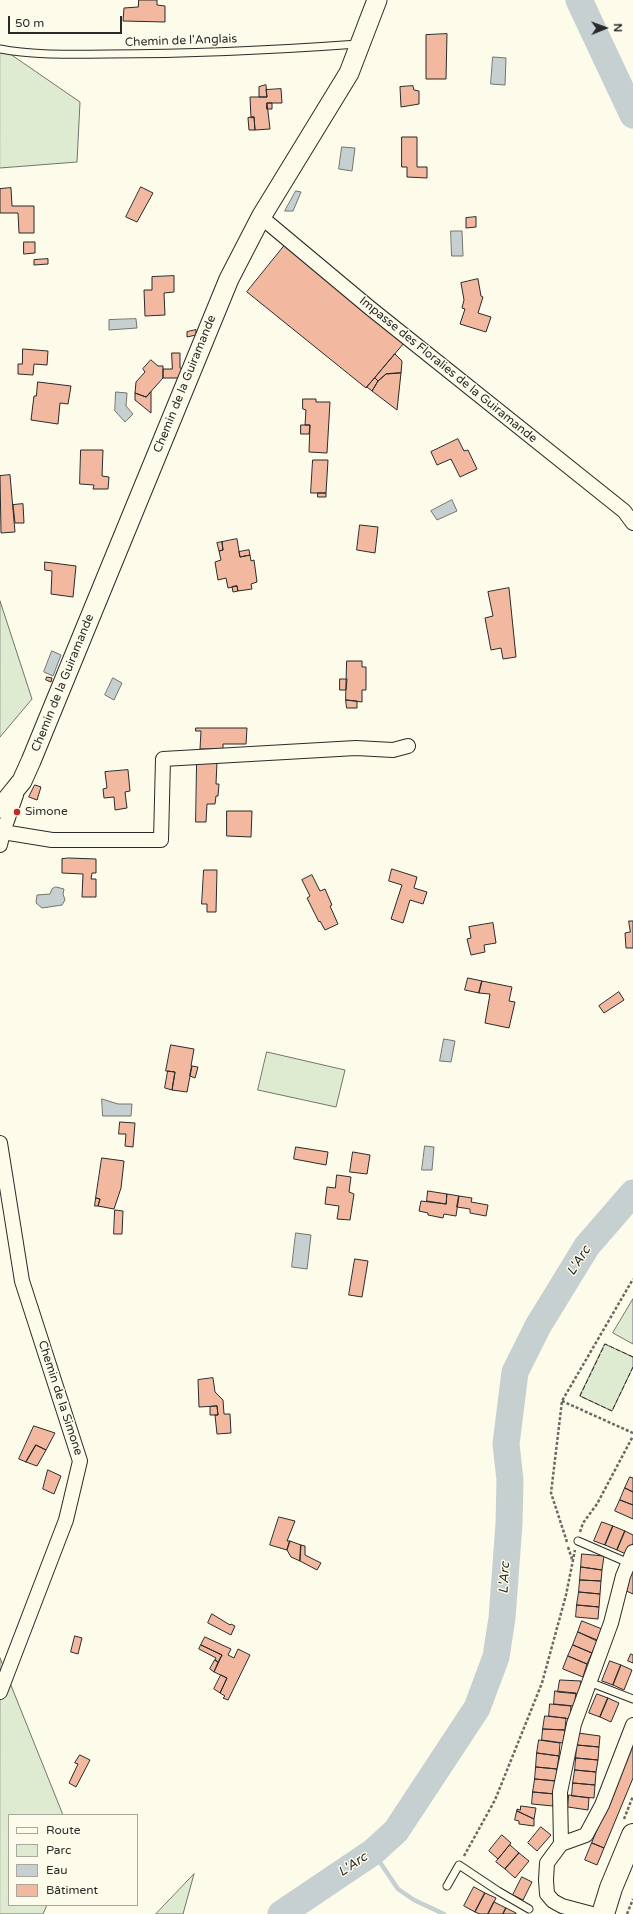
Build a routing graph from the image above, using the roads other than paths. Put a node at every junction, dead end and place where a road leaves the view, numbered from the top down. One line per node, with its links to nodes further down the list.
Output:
1 (377, 0): 2 (street, Chemin de la Guiramande)
2 (362, 43): 3 (lane, Chemin de l'Anglais); 4 (street, Chemin de la Guiramande)
3 (0, 49)
4 (261, 217): 5 (street, Impasse des Floralies de la Guiramande); 8 (street, Chemin de la Guiramande)
5 (628, 511): 6 (street, Impasse des Floralies de la Guiramande)
6 (633, 523)
7 (408, 746): 10 (street)
8 (22, 781): 9 (street, Chemin de la Guiramande); 10 (street)
9 (0, 808)
10 (1, 838)
11 (0, 1143): 15 (street, Chemin de la Simone)
12 (578, 1541): 13 (lane)
13 (632, 1560): 14 (street)
14 (589, 1682): 16 (lane); 19 (street)
15 (0, 1692)
16 (633, 1699)
17 (633, 1725): 19 (street)
18 (633, 1835): 23 (main road)
19 (561, 1844): 22 (street)
20 (447, 1886): 21 (lane)
21 (529, 1909)
22 (592, 1914)
23 (603, 1914)

